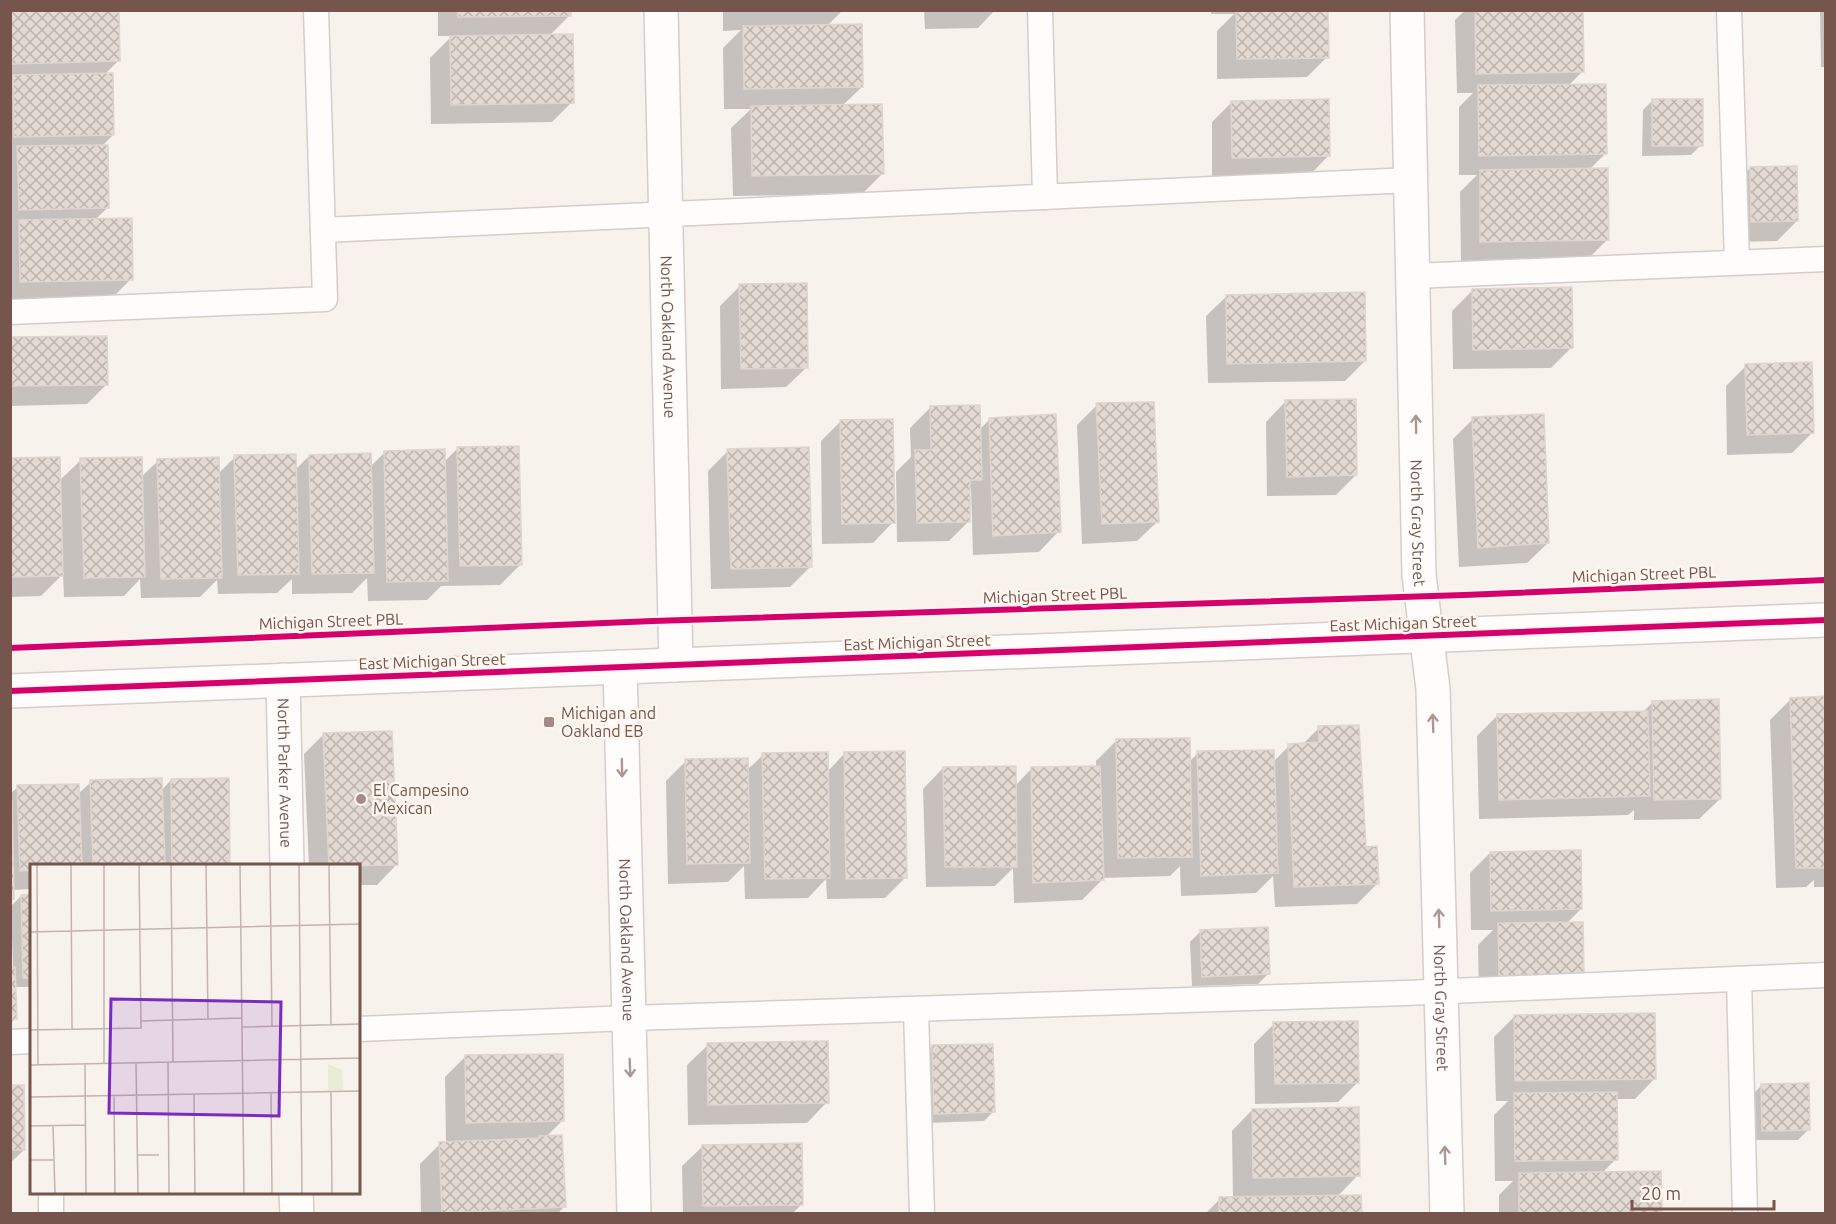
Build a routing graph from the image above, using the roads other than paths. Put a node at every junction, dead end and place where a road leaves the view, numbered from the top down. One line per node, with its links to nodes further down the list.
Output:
1 (316, 10): 9 (lane)
2 (661, 10): 8 (street, North Oakland Avenue)
3 (1040, 10): 7 (lane)
4 (1407, 10): 6 (street, North Gray Street)
5 (1729, 10): 11 (lane)
6 (1410, 180): 7 (lane); 12 (street, North Gray Street)
7 (1045, 197): 8 (lane)
8 (666, 214): 9 (lane); 16 (street, North Oakland Avenue)
9 (323, 230): 13 (lane)
10 (1826, 259): 11 (lane)
11 (1737, 262): 12 (lane)
12 (1413, 276): 15 (street, North Gray Street, one-way to 12)
13 (10, 312)
14 (1826, 620): 15 (street, East Michigan Street)
15 (1426, 636): 16 (street, East Michigan Street); 23 (street, North Gray Street, one-way to 15)
16 (676, 665): 17 (street, East Michigan Street)
17 (620, 667): 18 (street, East Michigan Street); 25 (street, North Oakland Avenue, one-way to 25)
18 (283, 680): 19 (street, East Michigan Street); 20 (street, North Parker Avenue)
19 (10, 691)
20 (287, 864)
21 (1826, 975): 22 (lane)
22 (1739, 979): 23 (lane); 36 (lane)
23 (1441, 992): 24 (lane); 35 (street, North Gray Street, one-way to 23)
24 (916, 1010): 25 (lane); 34 (lane)
25 (629, 1018): 26 (lane); 33 (street, North Oakland Avenue, one-way to 33)
26 (360, 1029)
27 (30, 1041): 28 (lane)
28 (10, 1042)
29 (51, 1194): 31 (lane)
30 (296, 1194): 32 (street)
31 (51, 1214)
32 (297, 1214)
33 (634, 1214)
34 (922, 1214)
35 (1447, 1214)
36 (1745, 1214)

